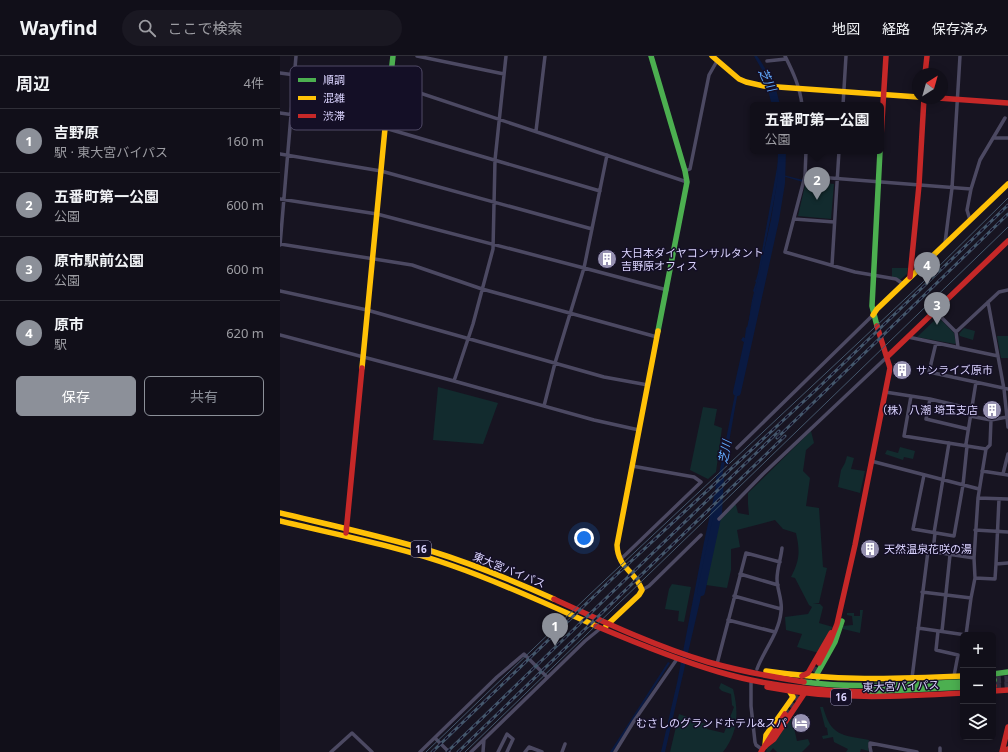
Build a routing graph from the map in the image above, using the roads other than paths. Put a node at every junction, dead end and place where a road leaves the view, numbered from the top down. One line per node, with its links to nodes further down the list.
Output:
1 (296, 56): 17 (street)
2 (393, 56): 18 (main road)
3 (417, 56): 14 (street)
4 (442, 56): 14 (street)
5 (506, 56): 22 (street)
6 (545, 56): 42 (street)
7 (651, 56): 53 (main road)
8 (712, 56): 15 (main road)
9 (846, 56): 24 (street)
10 (886, 56): 26 (main road)
11 (927, 56): 19 (main road)
12 (960, 56): 29 (street)
13 (785, 58): 16 (street); 23 (street)
14 (442, 61): 22 (street)
15 (717, 61): 23 (main road); 53 (street)
16 (768, 61)
17 (295, 66)
18 (392, 66)
19 (926, 68)
20 (280, 73): 21 (street)
21 (290, 74)
22 (504, 74): 38 (street)
23 (800, 90): 24 (main road); 30 (street)
24 (843, 92): 26 (main road); 31 (street)
25 (422, 94): 38 (street)
26 (883, 94): 27 (main road); 32 (main road)
27 (912, 96)
28 (948, 98): 29 (main road)
29 (958, 99): 33 (main road); 60 (street)
30 (802, 102)
31 (842, 102)
32 (883, 102)
33 (1008, 103)
34 (924, 104): 59 (main road)
35 (280, 113): 36 (street)
36 (290, 115)
37 (1005, 118): 43 (street)
38 (499, 119): 42 (street); 51 (street)
39 (290, 130): 49 (street)
40 (385, 130): 52 (main road)
41 (392, 130): 51 (street)
42 (536, 131): 50 (street)
43 (993, 138): 44 (street); 61 (street)
44 (1008, 138)
45 (280, 154): 49 (street)
46 (806, 154): 54 (street)
47 (839, 154): 55 (street)
48 (880, 154): 57 (main road)
49 (288, 155): 52 (street); 63 (street)
50 (607, 155): 56 (street); 62 (street)
51 (495, 160): 62 (street); 64 (street)
52 (381, 171): 64 (street); 65 (main road)
53 (685, 171): 56 (main road)
54 (805, 176): 55 (street); 66 (street)
55 (838, 179): 57 (street); 68 (street)
56 (687, 182): 81 (main road)
57 (879, 182): 59 (street); 77 (main road)
58 (1008, 184): 67 (main road)
59 (919, 185): 60 (street); 78 (main road)
60 (952, 188): 61 (street); 72 (street)
61 (971, 189): 67 (street)
62 (600, 191): 69 (street)
63 (282, 200): 65 (street); 73 (street)
64 (494, 202): 69 (street); 71 (street)
65 (376, 214): 71 (street); 74 (main road)
66 (794, 219): 68 (street); 75 (street)
67 (970, 220): 72 (main road)
68 (834, 222): 75 (street)
69 (592, 229): 76 (street)
70 (1008, 241): 86 (main road)
71 (493, 244): 76 (street); 80 (street)
72 (945, 244): 78 (main road)
73 (280, 245): 74 (street)
74 (372, 259): 80 (street); 85 (main road)
75 (832, 265): 77 (street)
76 (584, 268): 81 (street); 87 (street)
77 (873, 275): 79 (street); 88 (main road)
78 (910, 277): 79 (main road)
79 (903, 284): 88 (main road)
80 (482, 289): 87 (street); 92 (street)
81 (666, 290): 93 (main road)
82 (1008, 290): 84 (street)
83 (280, 291): 85 (street)
84 (988, 302): 89 (street); 97 (street)
85 (367, 310): 92 (street); 98 (main road)
86 (935, 311): 89 (street); 91 (main road)
87 (571, 313): 93 (street); 99 (street)
88 (873, 315): 96 (main road); 117 (street)
89 (956, 332): 95 (street)
90 (280, 335): 98 (street)
91 (908, 337): 94 (street); 96 (main road)
92 (468, 338): 99 (street); 100 (street)
93 (657, 338): 102 (main road)
94 (936, 344): 95 (street); 101 (street)
95 (958, 347): 97 (street)
96 (888, 356): 104 (main road); 132 (street)
97 (998, 356): 103 (street)
98 (363, 357): 100 (street); 134 (main road)
99 (555, 363): 102 (street); 107 (street)
100 (454, 381): 107 (street)
101 (976, 382): 103 (street); 108 (street)
102 (648, 385): 114 (main road)
103 (1006, 389): 110 (street)
104 (885, 392): 105 (street); 120 (main road)
105 (911, 396): 106 (street); 115 (street)
106 (930, 400): 108 (street); 113 (street)
107 (544, 406): 114 (street)
108 (972, 409): 109 (street)
109 (970, 416): 111 (street); 113 (street)
110 (1007, 417): 111 (street); 112 (street)
111 (991, 420): 118 (street)
112 (1008, 427)
113 (968, 429): 116 (street)
114 (639, 430): 121 (main road)
115 (949, 443): 116 (street); 125 (street)
116 (967, 446): 118 (street); 126 (street)
117 (737, 448)
118 (986, 449): 122 (street)
119 (1008, 454): 123 (street)
120 (871, 461): 124 (street); 158 (main road)
121 (632, 466): 146 (main road); 146 (street)
122 (982, 471): 123 (street); 127 (street)
123 (1006, 474)
124 (924, 475): 125 (street); 138 (street)
125 (943, 480): 126 (street); 138 (street)
126 (963, 485): 127 (street); 138 (street)
127 (979, 489): 128 (street)
128 (978, 498): 129 (street); 135 (street)
129 (999, 499): 130 (street); 136 (street)
130 (1008, 499)
131 (280, 513): 134 (main road, 東大宮バイパス / 16)
132 (719, 519)
133 (280, 521): 140 (main road, 東大宮バイパス / 16)
134 (346, 530): 140 (main road); 161 (main road, 東大宮バイパス / 16)
135 (975, 530): 136 (street); 145 (street)
136 (997, 531): 137 (street); 149 (street)
137 (1008, 532)
138 (934, 533): 143 (street)
139 (701, 535): 153 (street)
140 (346, 537): 162 (main road, 東大宮バイパス / 16)
141 (782, 548): 147 (street)
142 (915, 549): 143 (street)
143 (930, 551): 144 (street); 154 (street)
144 (950, 555): 145 (street); 155 (street)
145 (974, 558): 151 (street)
146 (619, 561): 153 (main road)
147 (780, 562): 150 (street); 152 (street)
148 (1008, 563): 149 (street)
149 (996, 564): 151 (street)
150 (740, 574): 152 (street); 156 (street)
151 (975, 578): 157 (street)
152 (778, 585): 159 (street)
153 (642, 590): 161 (main road)
154 (922, 592): 155 (street); 163 (street)
155 (946, 595): 157 (street); 164 (street)
156 (734, 596): 159 (street); 160 (street)
157 (971, 598): 164 (street)
158 (842, 602): 167 (main road); 173 (main road); 177 (main road)
159 (781, 608): 165 (street)
160 (728, 620): 165 (street); 168 (street)
161 (609, 624): 162 (main road); 168 (main road, 東大宮バイパス / 16)
162 (601, 628): 166 (main road, 東大宮バイパス / 16); 176 (street)
163 (918, 628): 164 (street); 178 (street)
164 (940, 631): 174 (street)
165 (775, 632): 170 (street)
166 (678, 659): 172 (main road, 東大宮バイパス / 16); 195 (street)
167 (819, 663)
168 (717, 664): 169 (main road, 東大宮バイパス / 16)
169 (724, 666): 170 (main road, 東大宮バイパス / 16); 180 (main road, 東大宮バイパス / 16)
170 (757, 669): 173 (main road, 東大宮バイパス / 16)
171 (1008, 672): 179 (main road)
172 (723, 673): 181 (main road, 東大宮バイパス / 16); 183 (main road, 東大宮バイパス / 16)
173 (802, 676): 177 (main road, 東大宮バイパス / 16)
174 (954, 676): 175 (main road, 東大宮バイパス / 16); 178 (main road, 東大宮バイパス / 16)
175 (960, 676)
176 (547, 677): 190 (street); 191 (street)
177 (818, 678): 178 (main road, 東大宮バイパス / 16)
178 (912, 679)
179 (996, 681)
180 (960, 682)
181 (751, 683): 185 (main road, 東大宮バイパス / 16); 193 (street)
182 (996, 684): 184 (main road)
183 (960, 687)
184 (1008, 690)
185 (790, 692): 187 (main road, 東大宮バイパス / 16); 193 (main road)
186 (960, 693): 187 (main road, 東大宮バイパス / 16)
187 (804, 694): 193 (main road)
188 (786, 714): 193 (main road)
189 (1008, 727): 209 (main road)
190 (435, 738): 199 (street); 200 (street)
191 (484, 739): 196 (street); 201 (street)
192 (565, 744): 206 (street)
193 (763, 749)
194 (1008, 749): 210 (main road)
195 (616, 750)
196 (484, 751)
197 (330, 752): 198 (street)
198 (372, 752)
199 (420, 752)
200 (449, 752)
201 (471, 752)
202 (498, 752): 203 (street)
203 (508, 752)
204 (525, 752): 205 (street)
205 (542, 752)
206 (562, 752)
207 (871, 752): 208 (street)
208 (916, 752)
209 (1002, 752)
210 (1007, 752)

